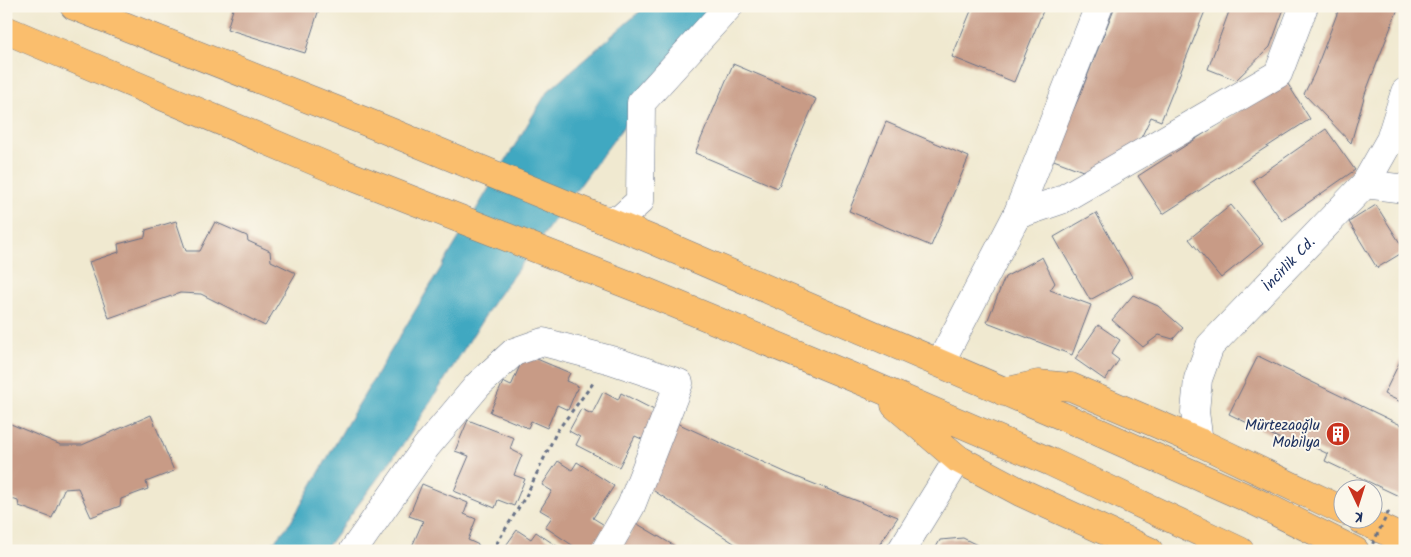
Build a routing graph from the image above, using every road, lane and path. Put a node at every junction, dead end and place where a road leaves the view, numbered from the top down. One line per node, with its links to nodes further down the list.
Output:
1 (74, 6): 10 (highway)
2 (729, 6): 10 (street)
3 (1099, 6): 9 (street)
4 (1304, 6): 9 (street)
5 (6, 30): 13 (highway)
6 (1405, 92): 7 (street, İncirlik Cd.)
7 (1365, 184): 8 (street); 15 (street, İncirlik Cd.)
8 (1405, 189)
9 (1016, 215): 12 (street)
10 (602, 219): 12 (highway)
11 (611, 360): 21 (street); 22 (path); 23 (street)
12 (940, 363): 14 (highway)
13 (869, 384): 16 (highway); 26 (highway)
14 (1004, 392): 15 (highway); 27 (highway)
15 (1199, 442): 17 (highway)
16 (958, 459): 24 (street); 25 (highway)
17 (1334, 506)
18 (1390, 509): 28 (path, bridge)
19 (1384, 530): 20 (highway)
20 (1405, 540)
21 (353, 551)
22 (492, 551)
23 (604, 551)
24 (901, 551)
25 (1149, 551)
26 (1240, 551)
27 (1355, 551)
28 (1369, 551)

